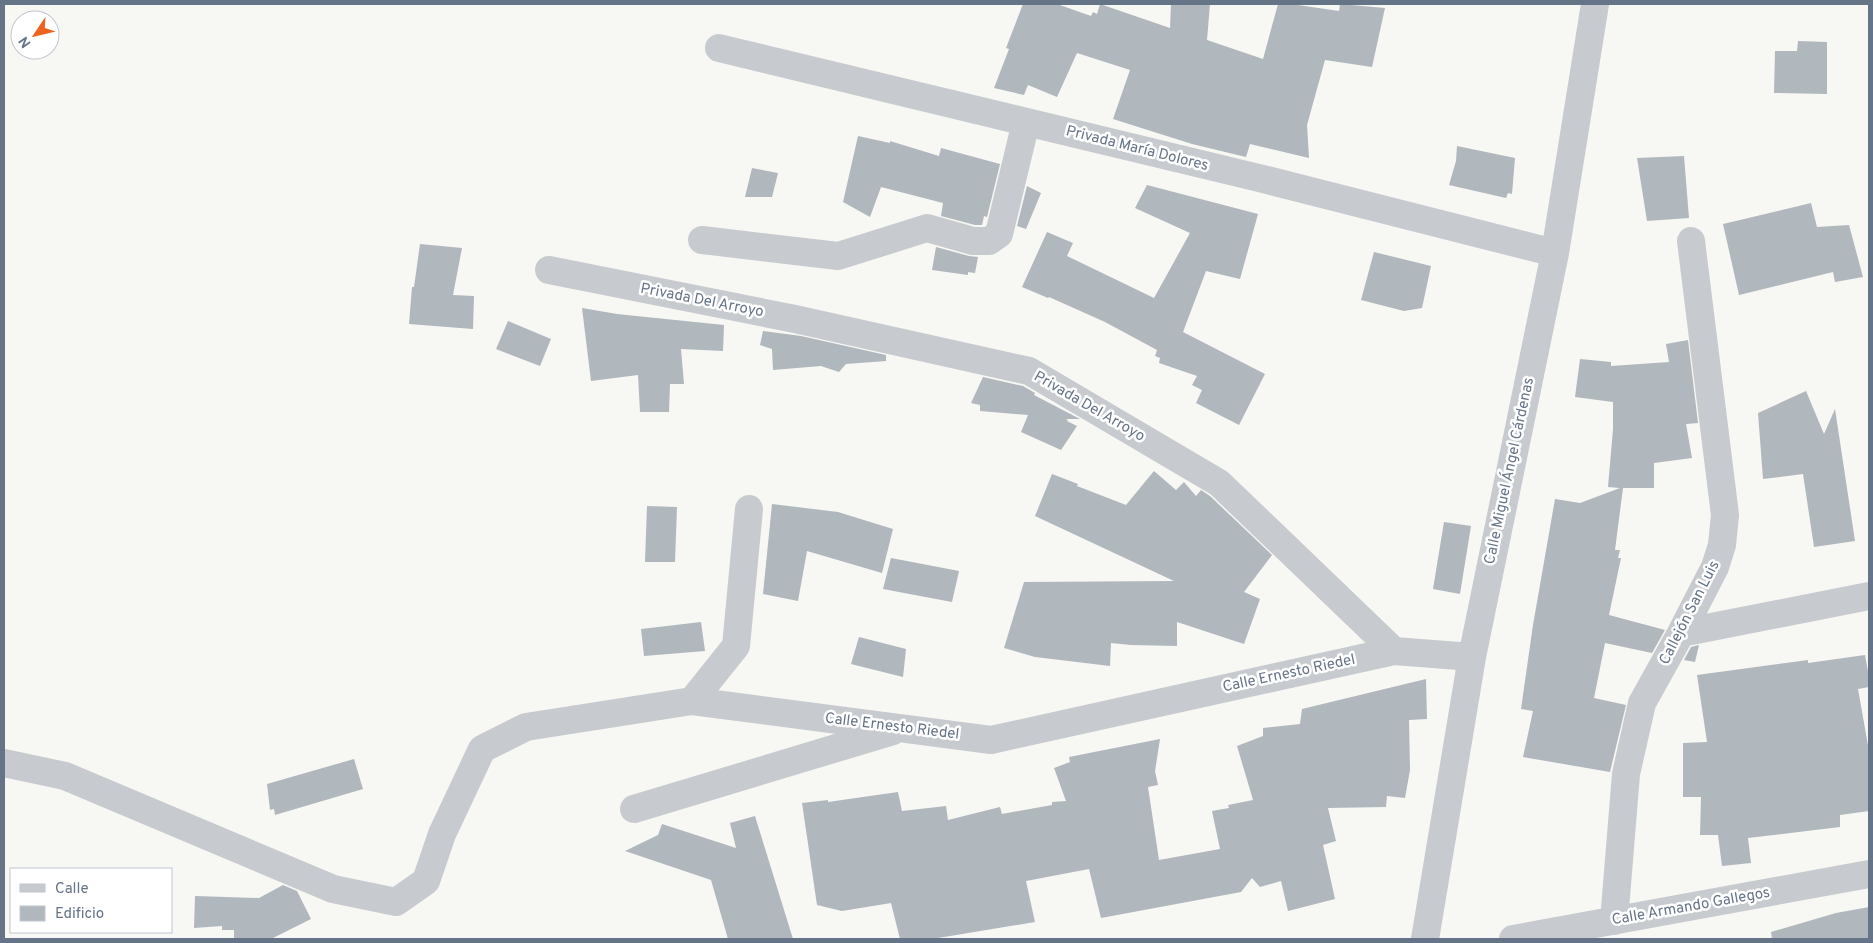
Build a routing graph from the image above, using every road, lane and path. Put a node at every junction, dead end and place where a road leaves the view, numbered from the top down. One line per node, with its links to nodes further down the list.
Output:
1 (1595, 4): 6 (street, Calle Miguel Ángel Cárdenas)
2 (719, 48): 3 (street, Privada María Dolores)
3 (1026, 122): 4 (street); 6 (street, Privada María Dolores)
4 (702, 240)
5 (1691, 241): 10 (street, Callejón San Luis)
6 (1555, 253): 12 (street, Calle Miguel Ángel Cárdenas)
7 (549, 270): 11 (street, Privada Del Arroyo)
8 (750, 509): 13 (street)
9 (1869, 596): 10 (street)
10 (1681, 633): 18 (street, Callejón San Luis)
11 (1394, 651): 12 (street); 14 (street, Calle Ernesto Riedel)
12 (1472, 658): 19 (street, Calle Miguel Ángel Cárdenas)
13 (692, 701): 14 (street, Calle Ernesto Riedel); 15 (street, Calle Ernesto Riedel)
14 (902, 728): 16 (street)
15 (4, 763)
16 (634, 809)
17 (1869, 874): 18 (street, Calle Armando Gallegos)
18 (1614, 921): 20 (street, Calle Armando Gallegos)
19 (1425, 939)
20 (1513, 939)

